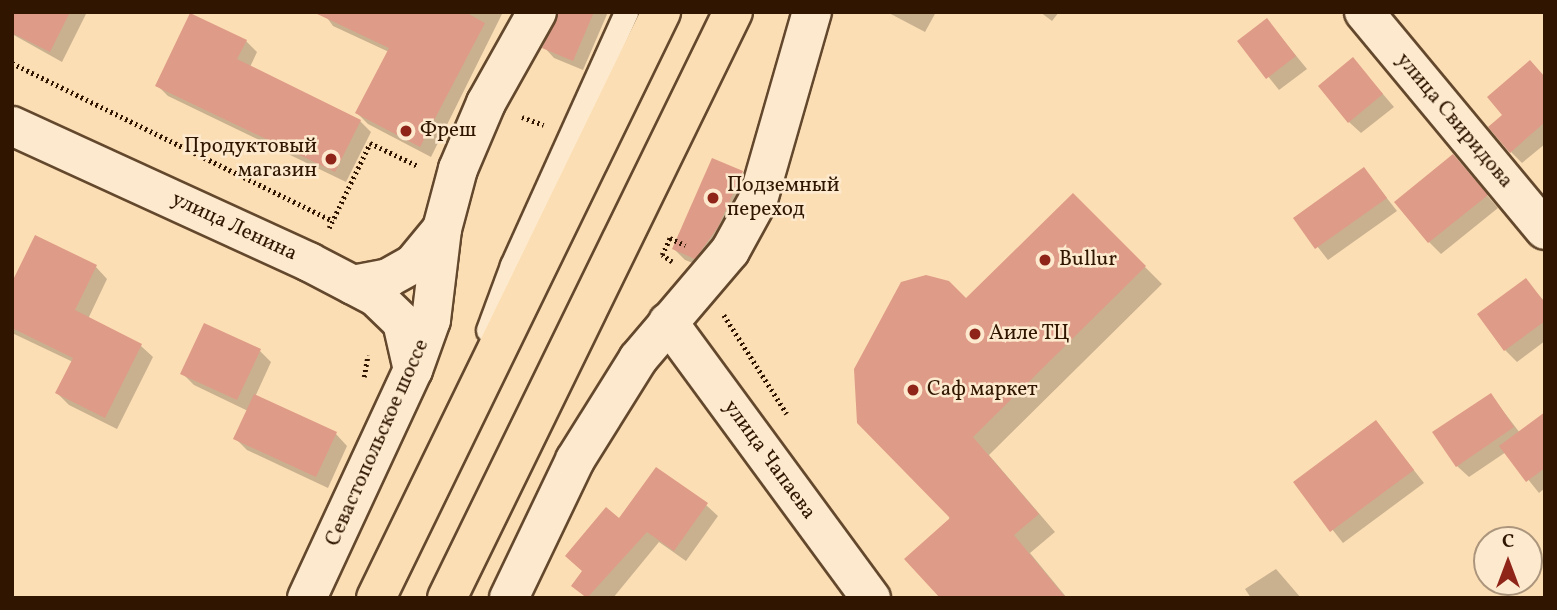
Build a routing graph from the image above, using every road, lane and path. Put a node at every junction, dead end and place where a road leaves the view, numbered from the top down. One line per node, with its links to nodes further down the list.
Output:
1 (537, 12): 9 (main road, Севастопольское шоссе)
2 (626, 12): 23 (lane)
3 (661, 12): 23 (main road)
4 (733, 12): 24 (main road)
5 (753, 12): 24 (lane)
6 (812, 12): 19 (main road)
7 (1364, 12): 15 (main road, улица Свиридова)
8 (12, 63): 13 (path)
9 (486, 103): 10 (path); 14 (main road, Севастопольское шоссе)
10 (554, 116)
11 (12, 126): 16 (main road, улица Ленина)
12 (424, 156): 13 (path)
13 (333, 221): 16 (path)
14 (442, 229): 17 (main road); 18 (main road, Севастопольское шоссе)
15 (1545, 230)
16 (309, 262): 17 (main road, улица Ленина)
17 (354, 285): 18 (main road); 21 (main road, улица Ленина)
18 (431, 320): 21 (main road, Севастопольское шоссе)
19 (674, 325): 28 (main road); 29 (main road, улица Чапаева)
20 (370, 350): 22 (path)
21 (413, 370): 25 (main road, Севастопольское шоссе)
22 (362, 387)
23 (422, 501): 26 (main road)
24 (483, 521): 27 (main road)
25 (307, 598)
26 (376, 598)
27 (447, 598)
28 (509, 598)
29 (870, 598)

